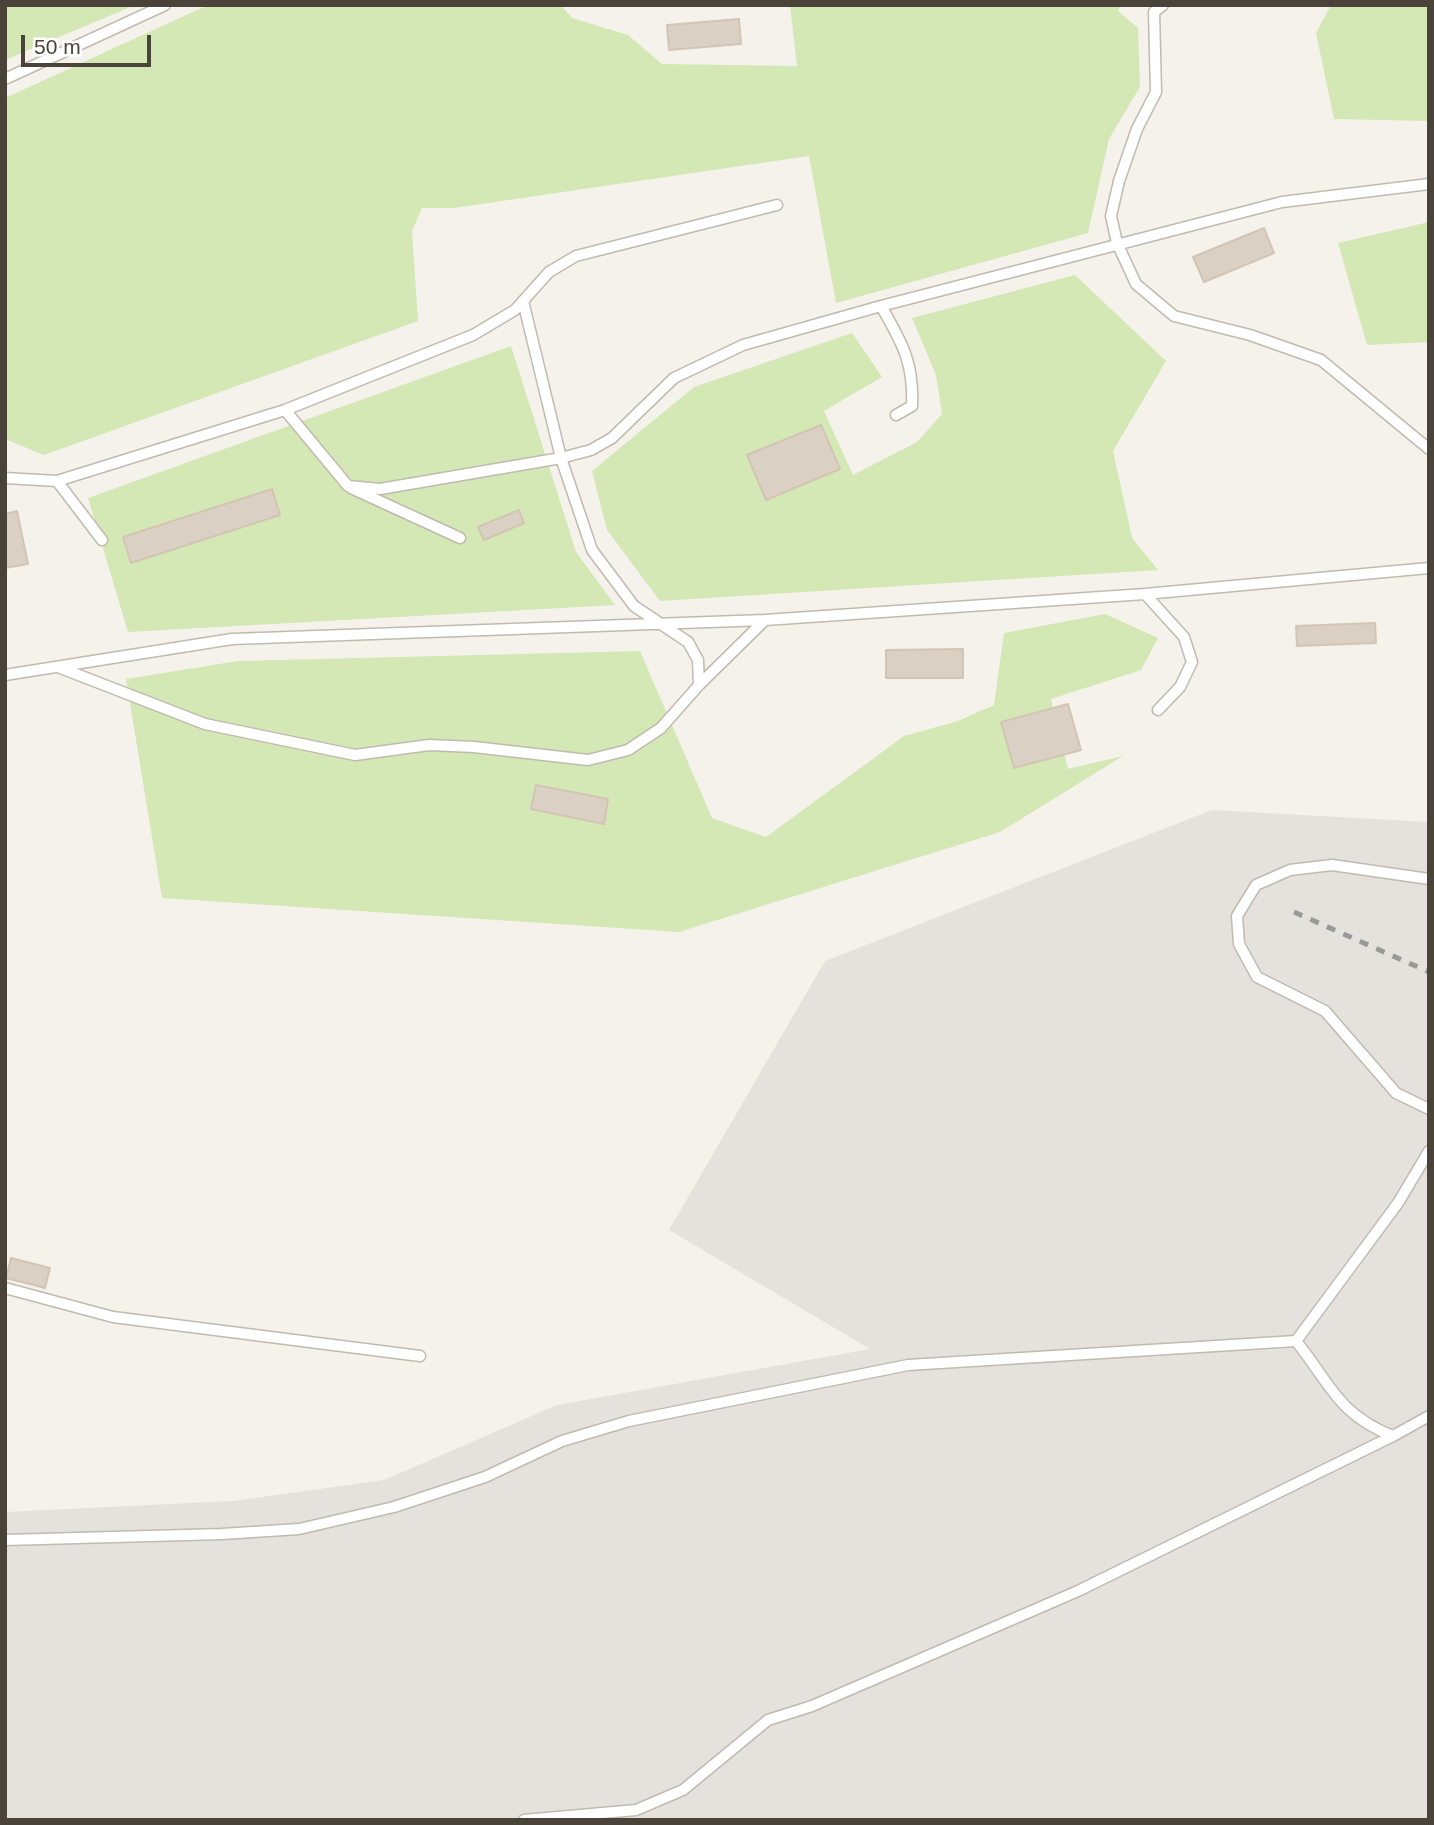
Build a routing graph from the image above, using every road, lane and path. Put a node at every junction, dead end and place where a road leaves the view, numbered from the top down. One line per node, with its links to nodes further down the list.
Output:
1 (165, 5): 3 (lane)
2 (1163, 5): 6 (lane)
3 (5, 79)
4 (1429, 184): 6 (lane)
5 (777, 205): 7 (lane)
6 (1117, 243): 8 (lane); 11 (lane)
7 (523, 301): 9 (lane); 12 (lane)
8 (881, 306): 10 (lane); 12 (lane)
9 (285, 410): 14 (lane); 15 (lane)
10 (896, 415)
11 (1429, 449)
12 (561, 458): 15 (lane); 21 (lane)
13 (5, 478): 14 (lane)
14 (57, 481): 17 (lane)
15 (348, 486): 16 (lane)
16 (460, 538)
17 (102, 540)
18 (1429, 568): 19 (lane)
19 (1145, 594): 20 (lane); 25 (lane)
20 (765, 620): 21 (lane); 24 (lane)
21 (660, 625): 22 (lane); 24 (lane)
22 (57, 667): 23 (lane); 24 (lane)
23 (5, 675)
24 (699, 685)
25 (1158, 710)
26 (1429, 879): 27 (lane)
27 (1429, 1109)
28 (1429, 1151): 30 (lane)
29 (5, 1288): 31 (lane)
30 (1296, 1341): 33 (lane); 34 (lane)
31 (420, 1356)
32 (1429, 1416): 33 (lane)
33 (1393, 1436): 35 (lane)
34 (5, 1540)
35 (524, 1820)

